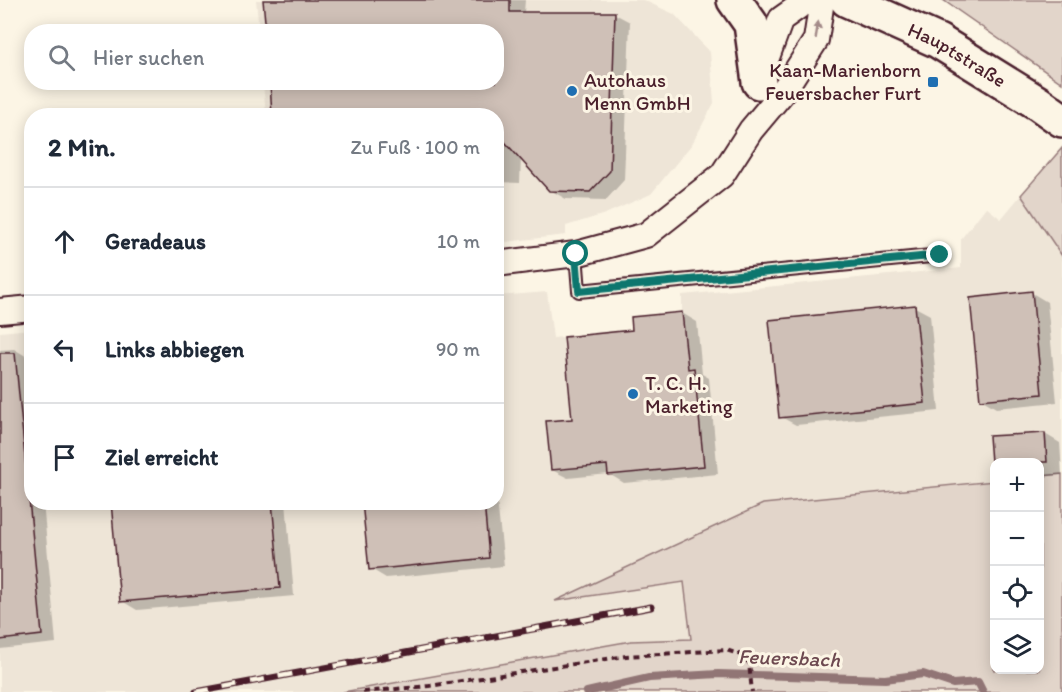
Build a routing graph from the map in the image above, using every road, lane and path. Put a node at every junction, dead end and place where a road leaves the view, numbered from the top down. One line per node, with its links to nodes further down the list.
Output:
1 (734, 0): 5 (main road)
2 (808, 0): 5 (street)
3 (822, 0): 7 (street, one-way to 3)
4 (847, 0): 6 (main road, Hauptstraße)
5 (759, 82): 7 (street)
6 (1062, 120)
7 (750, 130): 8 (street)
8 (576, 254): 9 (lane); 10 (street)
9 (940, 255)
10 (504, 263)
11 (24, 309): 12 (street)
12 (0, 311)
13 (363, 692): 14 (path)
14 (752, 692)

